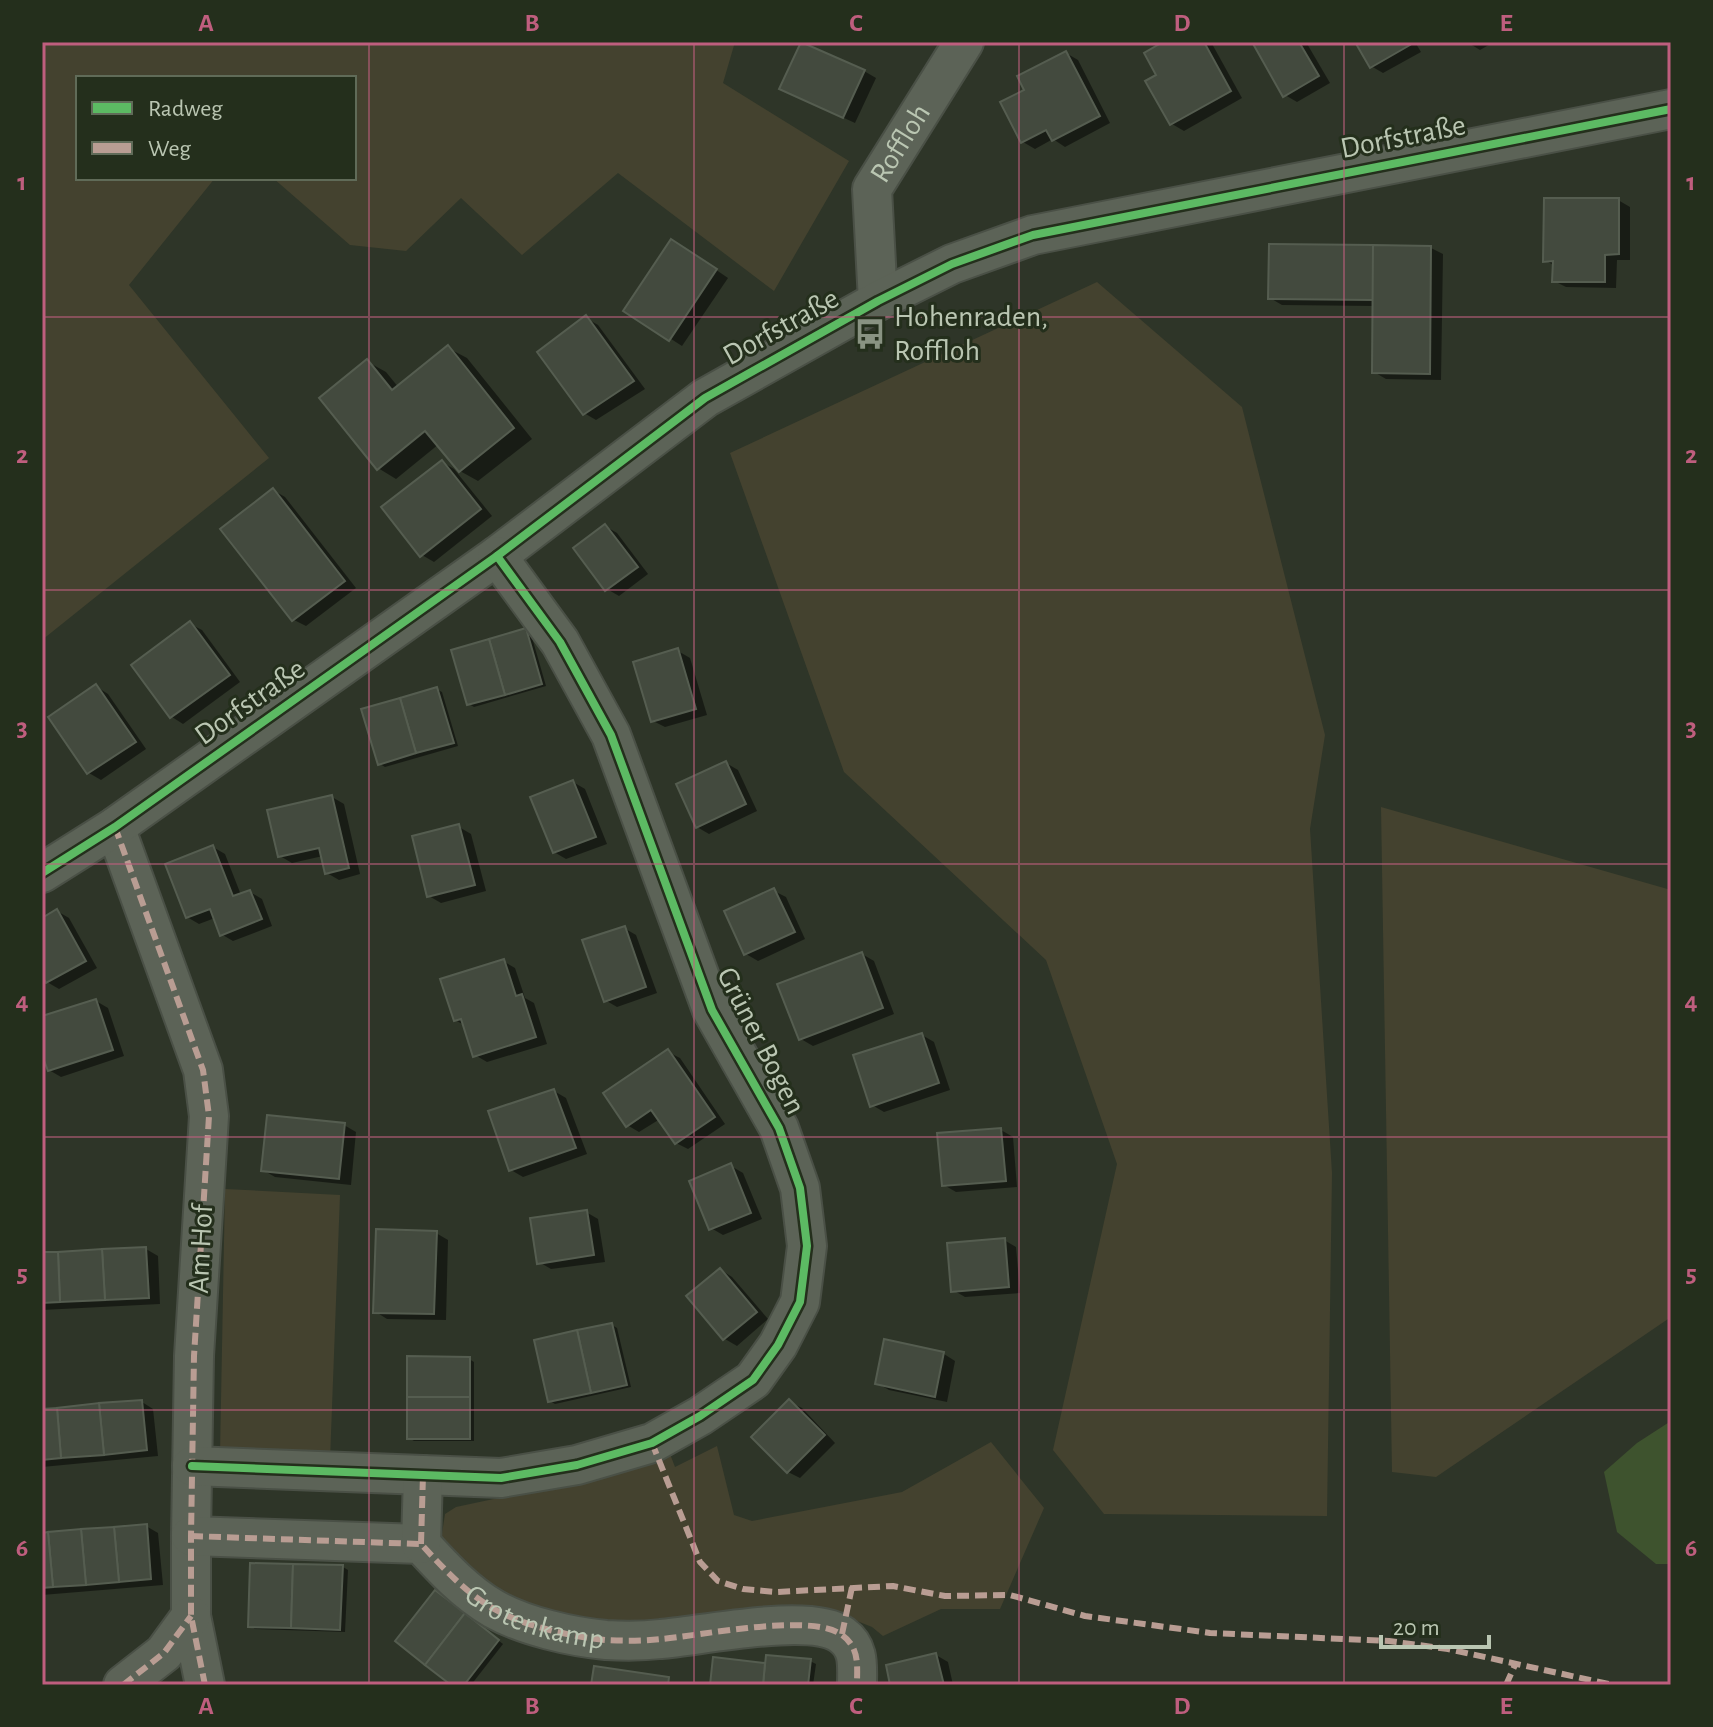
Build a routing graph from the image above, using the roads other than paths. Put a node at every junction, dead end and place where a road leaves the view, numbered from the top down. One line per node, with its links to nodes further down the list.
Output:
1 (964, 42): 3 (street, Roffloh)
2 (1671, 109): 3 (street, Dorfstraße)
3 (878, 301): 4 (street, Dorfstraße)
4 (497, 556): 5 (street, Dorfstraße); 8 (street, Grüner Bogen)
5 (115, 827): 6 (street, Dorfstraße); 7 (street, Am Hof)
6 (42, 873)
7 (192, 1466): 8 (street, Grüner Bogen); 9 (street, Am Hof)
8 (423, 1475): 10 (street)
9 (191, 1536): 10 (street); 11 (street, Am Hof)
10 (421, 1544): 14 (street, Grotenkamp)
11 (191, 1616): 12 (street); 13 (street, Am Hof)
12 (123, 1685)
13 (205, 1685)
14 (857, 1685)

